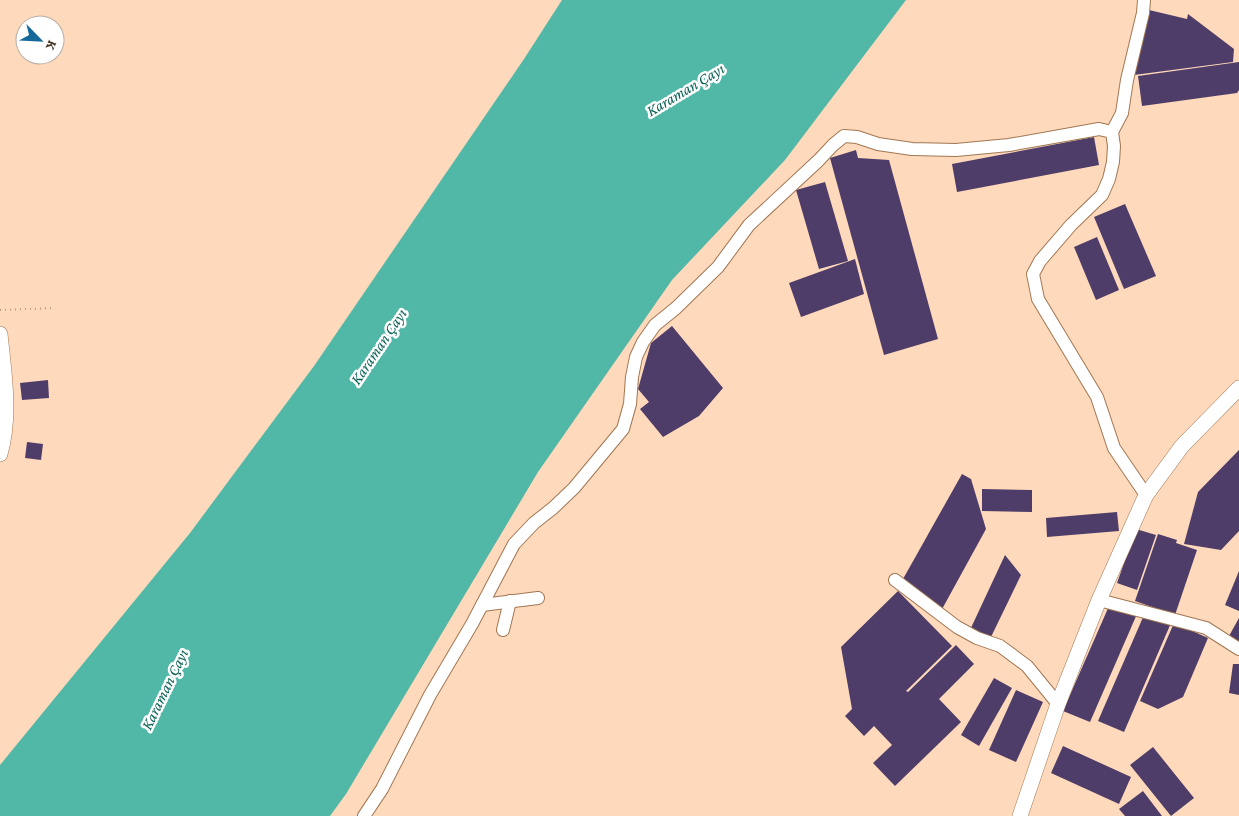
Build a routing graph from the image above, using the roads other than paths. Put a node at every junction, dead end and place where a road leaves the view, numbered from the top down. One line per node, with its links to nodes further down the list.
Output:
1 (1144, 0): 2 (street)
2 (1112, 132): 6 (street); 11 (street)
3 (0, 334): 5 (street)
4 (1239, 388): 6 (street)
5 (0, 454)
6 (1146, 495): 9 (street)
7 (895, 580): 14 (street)
8 (538, 598): 10 (street)
9 (1100, 600): 13 (street); 14 (street)
10 (510, 601): 11 (street); 12 (street)
11 (482, 605): 15 (street)
12 (503, 630)
13 (1239, 648)
14 (1058, 704): 16 (street)
15 (364, 816)
16 (1020, 816)

